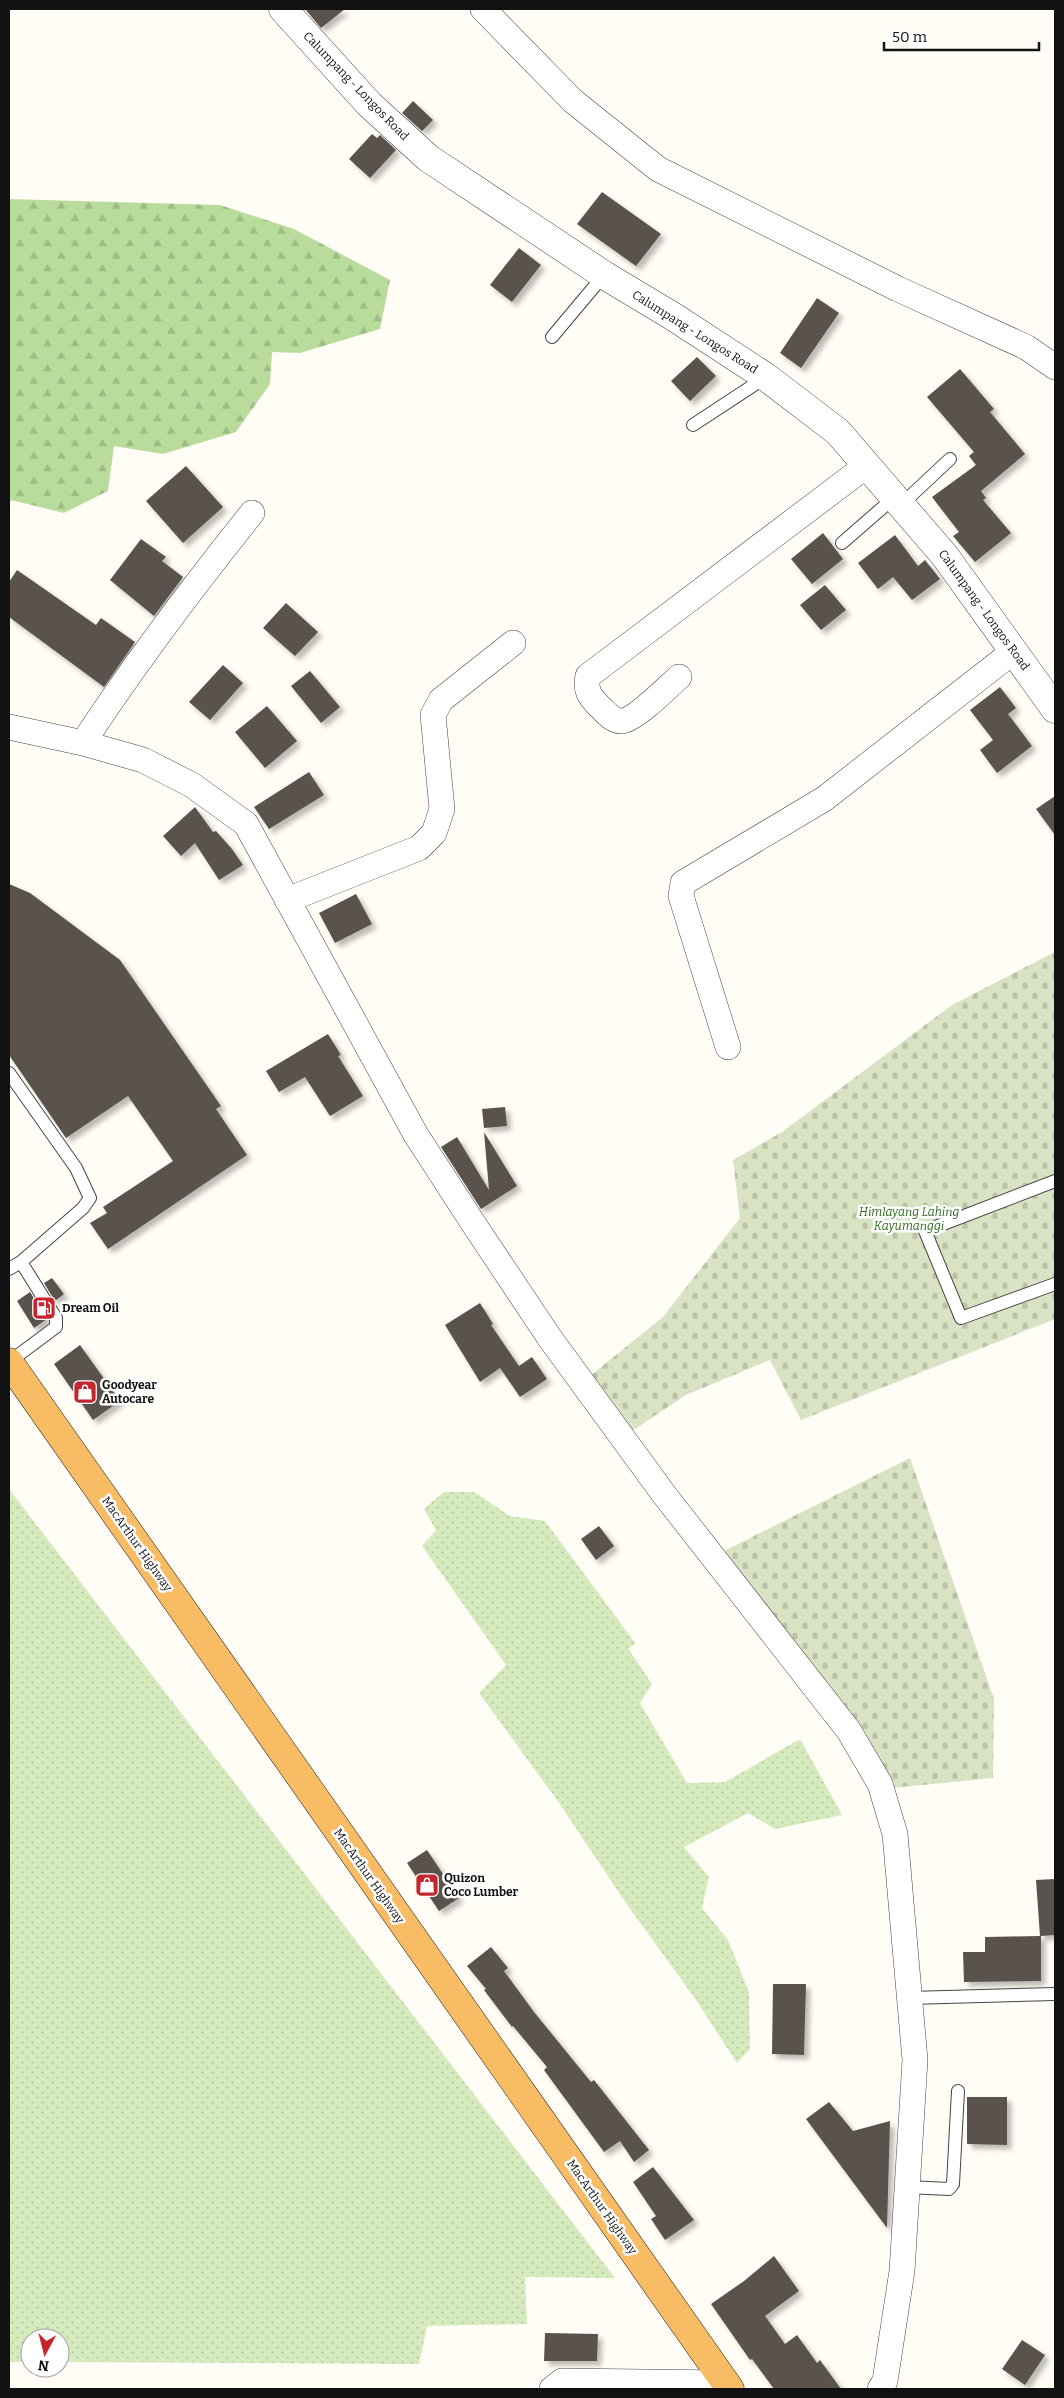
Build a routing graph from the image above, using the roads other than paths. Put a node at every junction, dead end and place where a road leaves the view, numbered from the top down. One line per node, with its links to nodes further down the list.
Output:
1 (282, 9): 3 (street, Calumpang - Longos Road)
2 (483, 9): 5 (street)
3 (604, 275): 4 (lane); 6 (street, Calumpang - Longos Road)
4 (552, 337)
5 (1055, 367)
6 (766, 377): 7 (lane); 9 (street, Calumpang - Longos Road)
7 (693, 425)
8 (950, 459): 10 (lane)
9 (866, 466): 10 (street, Calumpang - Longos Road); 15 (street)
10 (899, 500): 12 (lane); 14 (street, Calumpang - Longos Road)
11 (252, 513): 18 (street)
12 (842, 543)
13 (513, 644): 19 (street)
14 (1014, 651): 16 (street, Calumpang - Longos Road); 20 (street)
15 (679, 677)
16 (1055, 709)
17 (9, 727): 18 (street)
18 (83, 743): 19 (street)
19 (287, 900): 28 (street)
20 (728, 1047)
21 (9, 1072): 23 (lane)
22 (1055, 1181): 25 (lane)
23 (21, 1262): 24 (lane); 26 (lane)
24 (9, 1269)
25 (1055, 1284)
26 (9, 1362): 31 (highway, MacArthur Highway)
27 (1055, 1994): 28 (lane)
28 (909, 1998): 30 (street)
29 (958, 2091): 30 (lane)
30 (907, 2186): 32 (street)
31 (728, 2386): 33 (street)
32 (885, 2386)
33 (552, 2389)

